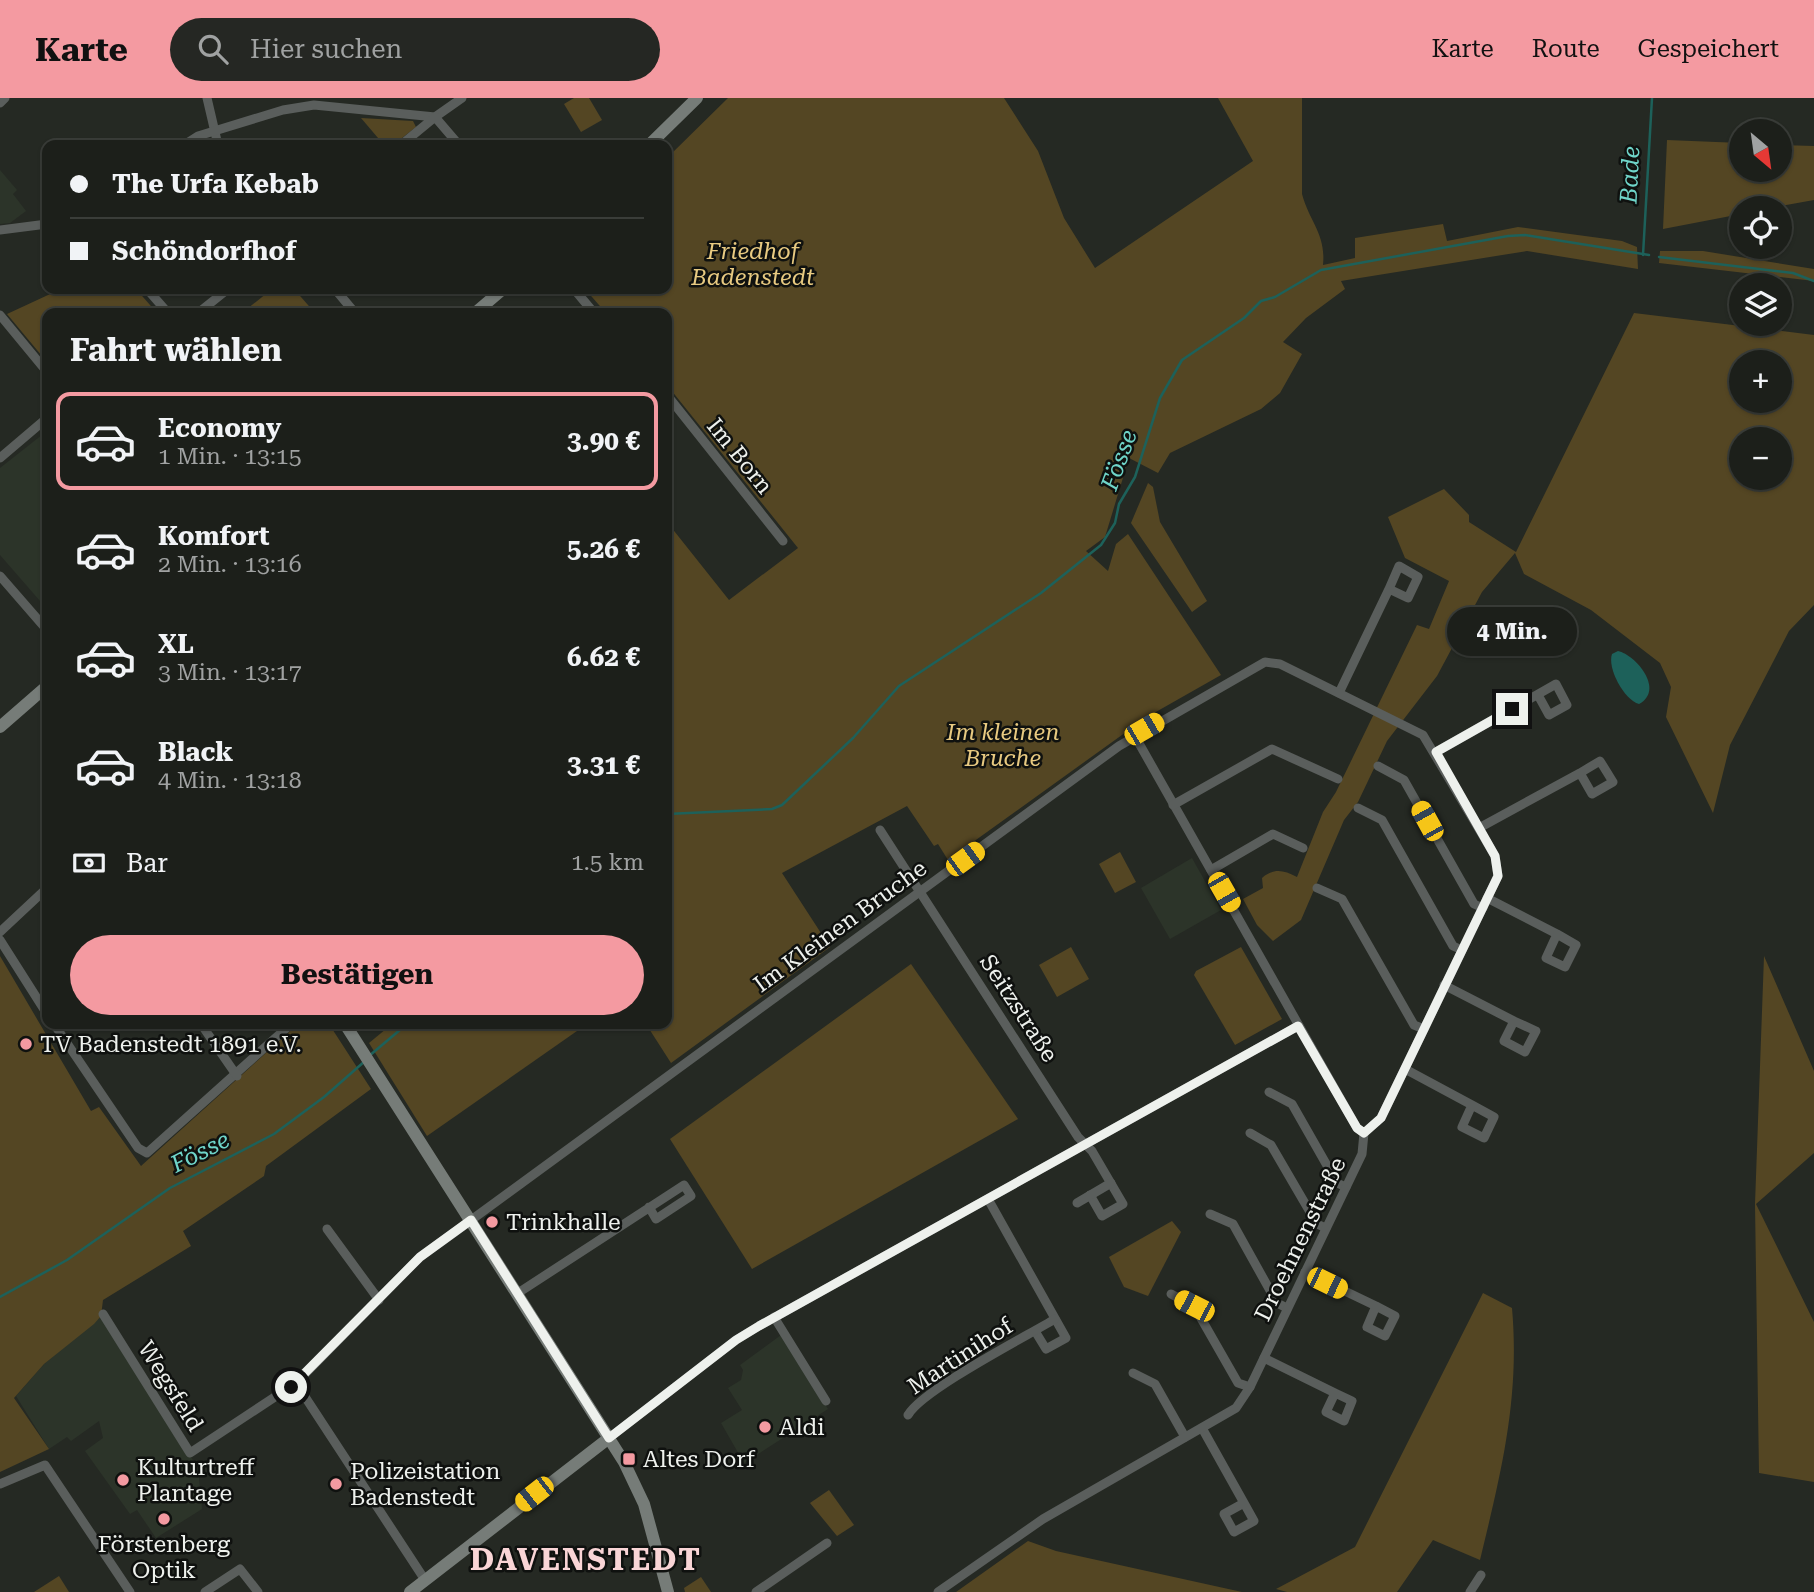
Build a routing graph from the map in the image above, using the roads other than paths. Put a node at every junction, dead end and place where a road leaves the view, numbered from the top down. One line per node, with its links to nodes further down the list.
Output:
1 (5, 98): 6 (street)
2 (206, 98): 9 (street)
3 (364, 98): 7 (street)
4 (462, 98): 8 (street)
5 (697, 98): 14 (street)
6 (0, 103)
7 (370, 109): 8 (street); 9 (street)
8 (435, 117): 12 (street); 13 (street)
9 (212, 131): 10 (street); 11 (street)
10 (194, 140)
11 (216, 140)
12 (407, 140)
13 (455, 140)
14 (654, 140)
15 (42, 225): 16 (street)
16 (0, 230)
17 (151, 294): 22 (street)
18 (222, 294): 23 (street)
19 (339, 294): 24 (street)
20 (497, 294): 25 (street)
21 (578, 294): 26 (street)
22 (164, 308)
23 (204, 308)
24 (351, 308)
25 (481, 308)
26 (590, 308)
27 (1, 319): 28 (street)
28 (42, 366)
29 (672, 401): 32 (street, Im Born)
30 (42, 422): 31 (street)
31 (0, 457)
32 (783, 541)
33 (0, 576): 35 (street)
34 (1389, 589): 37 (street)
35 (42, 624)
36 (42, 690): 40 (street)
37 (1339, 693): 39 (street, Im Kleinen Bruche); 41 (street, Im Kleinen Bruche)
38 (1538, 695): 42 (street)
39 (1391, 718): 42 (street, Droehnenstraße)
40 (0, 727)
41 (1136, 738): 46 (street); 53 (street, Im Kleinen Bruche)
42 (1436, 752): 48 (street, Droehnenstraße)
43 (1378, 766): 56 (street)
44 (1580, 773): 48 (street)
45 (1338, 779): 46 (street)
46 (1173, 805): 51 (street)
47 (1358, 808): 60 (street)
48 (1479, 828): 55 (street, Droehnenstraße)
49 (880, 830): 53 (street, Seitzstraße)
50 (1303, 848): 51 (street)
51 (1210, 870): 64 (street)
52 (1317, 888): 69 (street)
53 (920, 891): 76 (street, Seitzstraße); 84 (street, Im Kleinen Bruche)
54 (42, 893): 57 (street)
55 (1487, 898): 56 (street, Droehnenstraße); 58 (street)
56 (1483, 908): 60 (street, Droehnenstraße)
57 (0, 932)
58 (1557, 934)
59 (0, 940): 62 (street)
60 (1462, 950): 61 (street, Droehnenstraße)
61 (1444, 985): 63 (street); 69 (street, Droehnenstraße)
62 (42, 1006)
63 (1514, 1021)
64 (1298, 1026): 75 (street); 76 (street)
65 (57, 1029): 71 (street)
66 (204, 1029): 71 (street)
67 (286, 1029): 71 (street)
68 (348, 1029): 84 (street)
69 (1424, 1029): 70 (street, Droehnenstraße)
70 (1405, 1069): 73 (street); 75 (street, Droehnenstraße)
71 (237, 1076)
72 (1269, 1093): 78 (street)
73 (1472, 1105)
74 (1250, 1133): 85 (street)
75 (1364, 1133): 78 (street, Droehnenstraße)
76 (1086, 1144): 77 (street, Seitzstraße); 80 (street)
77 (1111, 1183): 79 (street); 79 (street)
78 (1346, 1187): 85 (street, Droehnenstraße)
79 (1090, 1195): 81 (street)
80 (988, 1199): 94 (street); 95 (street)
81 (1077, 1202)
82 (649, 1207): 88 (street)
83 (1210, 1214): 92 (street)
84 (471, 1220): 88 (street); 90 (street, Wegsfeld)
85 (1326, 1228): 87 (street, Droehnenstraße)
86 (327, 1229): 90 (street)
87 (1305, 1272): 91 (street); 92 (street, Droehnenstraße)
88 (518, 1293): 106 (street)
89 (1171, 1294): 100 (street)
90 (379, 1300): 99 (street, Wegsfeld)
91 (1376, 1306)
92 (1287, 1308): 97 (street, Droehnenstraße)
93 (103, 1314): 99 (street, Wegsfeld)
94 (774, 1317): 102 (street); 106 (street)
95 (1055, 1319): 96 (street, Martinihof); 96 (street, Martinihof)
96 (1035, 1331): 103 (street, Martinihof)
97 (1264, 1358): 100 (street, Droehnenstraße); 101 (street)
98 (1133, 1373): 105 (street)
99 (296, 1383): 111 (street)
100 (1250, 1387): 104 (street, Droehnenstraße)
101 (1335, 1393)
102 (826, 1402)
103 (908, 1415)
104 (1202, 1428): 105 (street, Droehnenstraße); 108 (street)
105 (1185, 1437): 118 (street, Droehnenstraße)
106 (612, 1442): 111 (street); 116 (street)
107 (0, 1484): 112 (street)
108 (1244, 1503)
109 (827, 1543): 117 (street)
110 (1481, 1575): 119 (street)
111 (425, 1580): 115 (street)
112 (130, 1592)
113 (205, 1592): 114 (street)
114 (258, 1592)
115 (410, 1592)
116 (668, 1592)
117 (756, 1592)
118 (939, 1592)
119 (1470, 1592)

